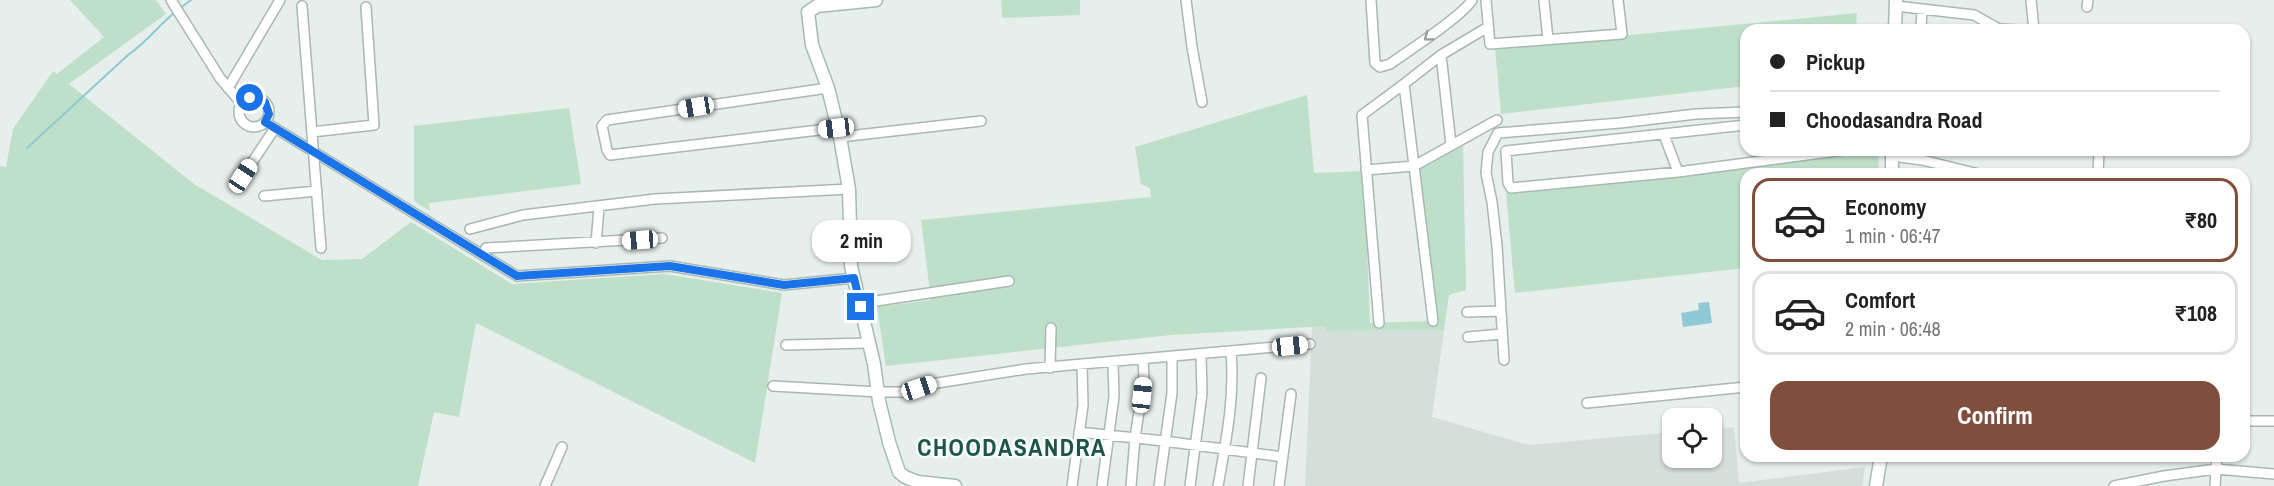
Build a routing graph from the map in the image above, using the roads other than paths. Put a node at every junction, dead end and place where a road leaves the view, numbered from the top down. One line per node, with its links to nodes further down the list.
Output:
1 (171, 0): 26 (street)
2 (279, 0): 26 (street)
3 (876, 0): 11 (street)
4 (1186, 0): 28 (street)
5 (1371, 0): 6 (street, one-way to 5)
6 (1472, 0)
7 (1486, 0): 22 (street)
8 (1618, 0): 23 (street)
9 (1945, 0): 17 (street)
10 (2031, 0): 21 (street)
11 (862, 1): 27 (street)
12 (1544, 1): 23 (street)
13 (1896, 3): 16 (street); 18 (street)
14 (302, 6): 36 (street)
15 (366, 7): 36 (street)
16 (1922, 9): 17 (street); 19 (street)
17 (1944, 11): 20 (street)
18 (1895, 24)
19 (1922, 24)
20 (1989, 24)
21 (2033, 24)
22 (1488, 27): 23 (street); 24 (street)
23 (1548, 39)
24 (1441, 55): 25 (street); 39 (street)
25 (1404, 84): 43 (street); 45 (street)
26 (228, 88): 29 (street)
27 (828, 88): 37 (street); 37 (street)
28 (1202, 102)
29 (242, 104): 33 (street); 33 (street)
30 (1740, 112): 60 (street)
31 (1497, 120): 39 (street)
32 (981, 121): 37 (street)
33 (265, 122): 35 (street)
34 (1740, 126): 38 (street)
35 (274, 128): 40 (street); 47 (street)
36 (312, 132): 40 (street)
37 (838, 132): 48 (street)
38 (1664, 135): 46 (street); 46 (street)
39 (1451, 144): 43 (street)
40 (313, 151): 49 (street); 57 (street)
41 (1799, 156): 46 (street)
42 (1924, 156): 44 (street)
43 (1414, 166): 45 (street); 62 (street)
44 (1961, 168)
45 (1366, 170): 63 (street)
46 (1678, 172)
47 (243, 176)
48 (849, 189): 51 (street); 57 (street)
49 (316, 191): 50 (street); 55 (street)
50 (264, 196)
51 (599, 207): 52 (street); 54 (street)
52 (470, 229)
53 (662, 238): 54 (street)
54 (596, 243): 56 (street)
55 (321, 248)
56 (486, 249)
57 (854, 278): 59 (street)
58 (1009, 281): 59 (street)
59 (861, 307): 67 (street)
60 (1501, 311): 61 (street); 65 (street)
61 (1467, 312)
62 (1433, 321)
63 (1378, 323)
64 (1051, 328): 77 (street)
65 (1502, 334): 66 (street); 74 (street)
66 (1468, 337)
67 (869, 343): 69 (street); 81 (street)
68 (1310, 344): 70 (street)
69 (786, 345)
70 (1231, 352): 71 (street); 92 (street)
71 (1201, 354): 72 (street); 90 (street)
72 (1172, 357): 73 (street); 89 (street)
73 (1143, 360): 75 (street); 88 (street)
74 (1504, 360)
75 (1113, 363): 76 (street); 87 (street)
76 (1082, 365): 77 (street); 86 (street)
77 (1050, 368): 81 (street)
78 (1261, 378): 93 (street)
79 (773, 386): 81 (street)
80 (1740, 388): 83 (street)
81 (879, 392): 100 (street)
82 (1291, 394): 94 (street)
83 (1587, 404)
84 (2250, 421): 85 (street)
85 (2274, 421)
86 (1080, 432): 87 (street); 101 (street)
87 (1109, 436): 88 (street); 102 (street)
88 (1135, 438): 89 (street); 103 (street)
89 (1164, 441): 90 (street); 104 (street)
90 (1196, 445): 92 (street); 105 (street)
91 (562, 447): 99 (street)
92 (1225, 449): 93 (street); 106 (street)
93 (1252, 452): 94 (street); 107 (street)
94 (1283, 457): 108 (street)
95 (1880, 462): 109 (street)
96 (2217, 462): 97 (street)
97 (2216, 470): 98 (street); 110 (street); 111 (street)
98 (2274, 474)
99 (545, 486)
100 (955, 486)
101 (1072, 486)
102 (1102, 486)
103 (1131, 486)
104 (1159, 486)
105 (1190, 486)
106 (1218, 486)
107 (1248, 486)
108 (1279, 486)
109 (1876, 486)
110 (2114, 486)
111 (2215, 486)

